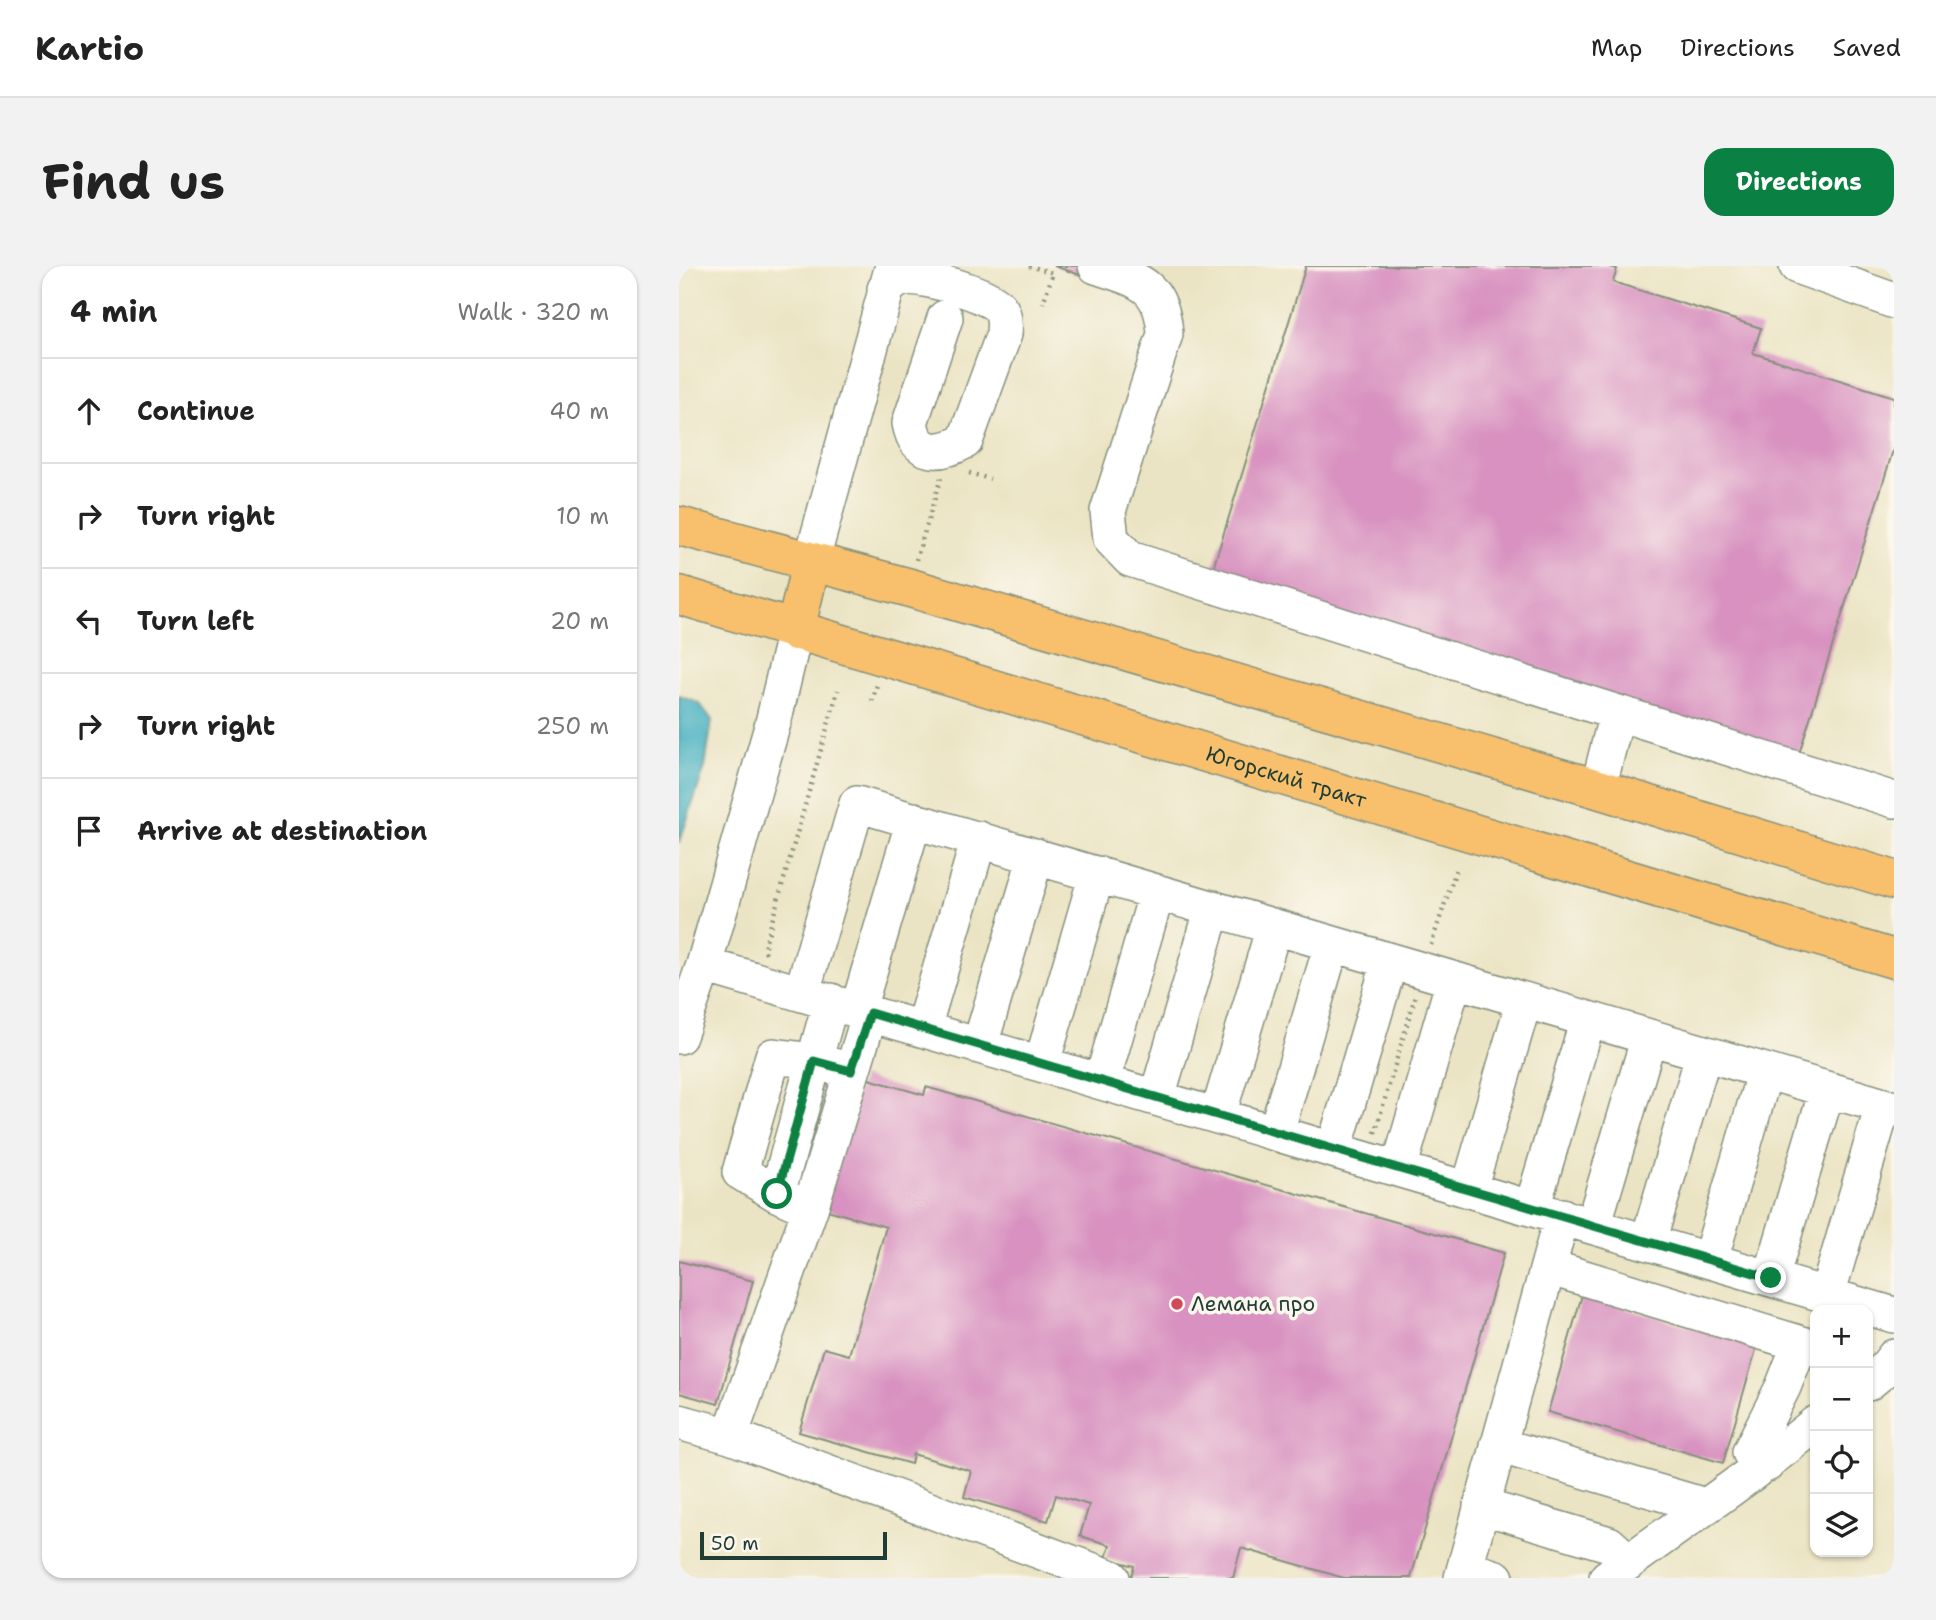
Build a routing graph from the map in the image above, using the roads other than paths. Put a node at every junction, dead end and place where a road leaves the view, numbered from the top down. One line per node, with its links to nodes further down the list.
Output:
1 (1096, 266): 10 (lane)
2 (1797, 266): 4 (lane)
3 (889, 278): 5 (lane); 7 (lane)
4 (1894, 301)
5 (945, 318)
6 (679, 526): 7 (main road)
7 (811, 562): 9 (main road); 11 (main road)
8 (679, 595): 9 (main road, Югорский тракт)
9 (795, 631): 22 (main road, Югорский тракт); 24 (lane)
10 (1617, 713): 11 (lane); 12 (lane)
11 (1598, 789): 17 (main road)
12 (1894, 800)
13 (914, 820): 14 (lane); 27 (lane); 27 (lane)
14 (979, 839): 15 (lane); 29 (lane)
15 (1036, 856): 16 (lane); 32 (lane)
16 (1097, 874): 18 (lane); 35 (lane)
17 (1894, 880)
18 (1157, 892): 19 (lane); 38 (lane)
19 (1213, 908): 20 (lane); 40 (lane)
20 (1274, 927): 21 (lane); 42 (lane)
21 (1332, 944): 23 (lane); 43 (lane)
22 (1894, 959)
23 (1390, 961): 25 (lane); 44 (lane)
24 (704, 965): 27 (lane); 30 (lane)
25 (1454, 980): 26 (lane); 45 (lane)
26 (1524, 1001): 28 (lane); 46 (lane)
27 (840, 1004): 29 (lane); 34 (lane); 36 (lane)
28 (1588, 1019): 31 (lane); 48 (lane)
29 (923, 1028): 32 (lane)
30 (679, 1036)
31 (1649, 1037): 33 (lane); 48 (lane)
32 (980, 1045): 35 (lane)
33 (1704, 1054): 37 (lane); 49 (lane)
34 (814, 1061): 36 (lane); 47 (lane)
35 (1042, 1063): 38 (lane)
36 (851, 1071): 47 (lane)
37 (1765, 1071): 39 (lane); 50 (lane)
38 (1102, 1081): 40 (lane)
39 (1827, 1090): 41 (lane); 52 (lane)
40 (1157, 1097): 42 (lane)
41 (1889, 1108): 53 (lane)
42 (1218, 1115): 43 (lane)
43 (1276, 1132): 44 (lane)
44 (1334, 1149): 45 (lane)
45 (1399, 1169): 46 (lane)
46 (1469, 1189): 48 (lane)
47 (810, 1209): 60 (lane)
48 (1562, 1217): 49 (lane); 51 (lane)
49 (1648, 1242): 50 (lane)
50 (1710, 1260): 52 (lane)
51 (1548, 1268): 55 (lane); 61 (lane)
52 (1771, 1278): 53 (lane)
53 (1827, 1295): 54 (lane)
54 (1892, 1306)
55 (1808, 1346): 56 (lane)
56 (1783, 1387): 57 (lane); 62 (lane)
57 (1810, 1412)
58 (679, 1422): 60 (lane)
59 (1810, 1428): 62 (lane)
60 (730, 1436): 67 (lane)
61 (1499, 1445): 63 (lane); 64 (lane)
62 (1767, 1464): 64 (lane)
63 (1481, 1506): 65 (lane); 66 (lane)
64 (1705, 1506): 65 (lane)
65 (1618, 1570)
66 (1474, 1575)
67 (1112, 1578)

